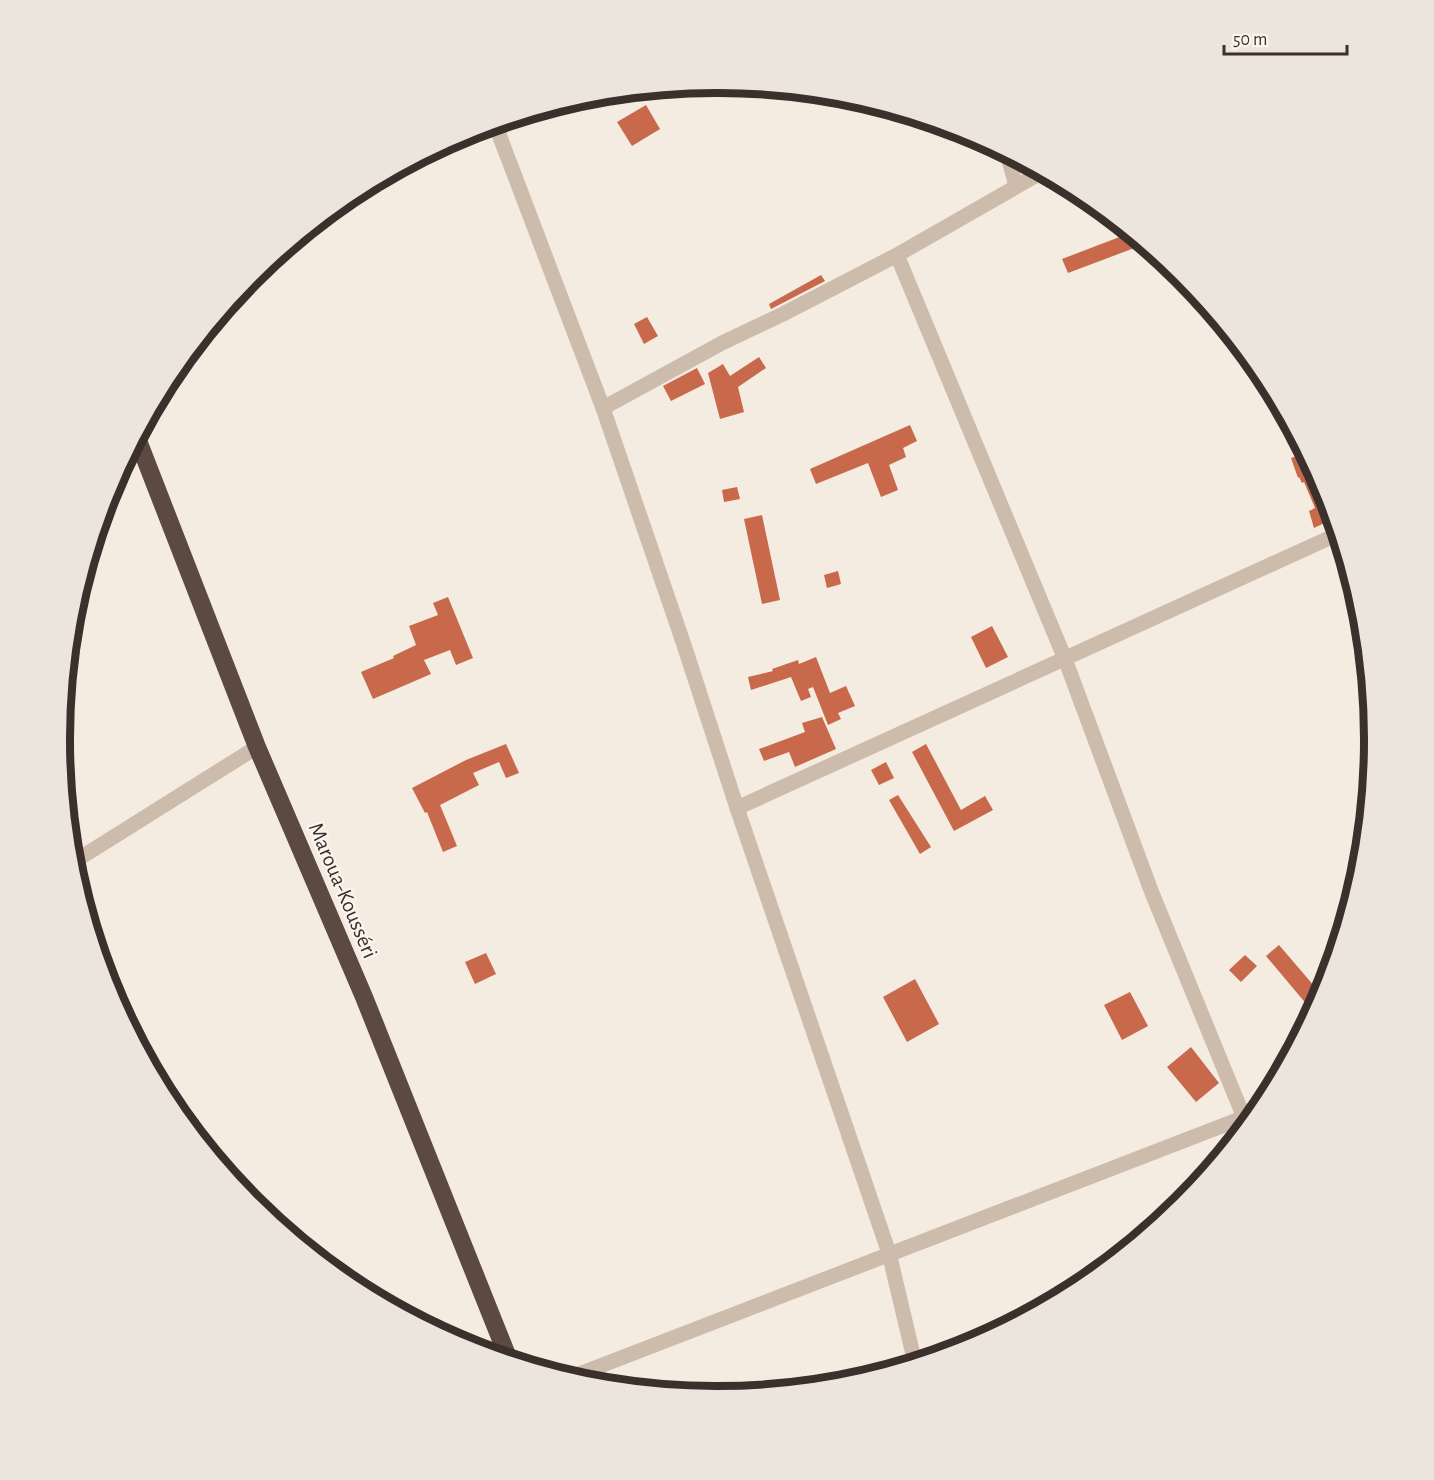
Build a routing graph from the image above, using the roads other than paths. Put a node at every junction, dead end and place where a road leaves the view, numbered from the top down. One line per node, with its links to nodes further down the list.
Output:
1 (498, 132): 6 (street)
2 (1010, 164): 4 (street)
3 (1034, 177): 4 (street)
4 (1016, 186): 5 (street)
5 (897, 255): 6 (street); 9 (street)
6 (603, 408): 11 (street)
7 (141, 447): 10 (highway, Maroua-Kousséri)
8 (1331, 537): 9 (street)
9 (1065, 659): 11 (street); 13 (street)
10 (257, 747): 12 (street); 16 (highway, Maroua-Kousséri)
11 (737, 808): 15 (street)
12 (82, 858)
13 (1246, 1111)
14 (1239, 1122): 15 (street)
15 (889, 1253): 17 (street); 18 (street)
16 (505, 1351)
17 (913, 1355)
18 (584, 1372)

